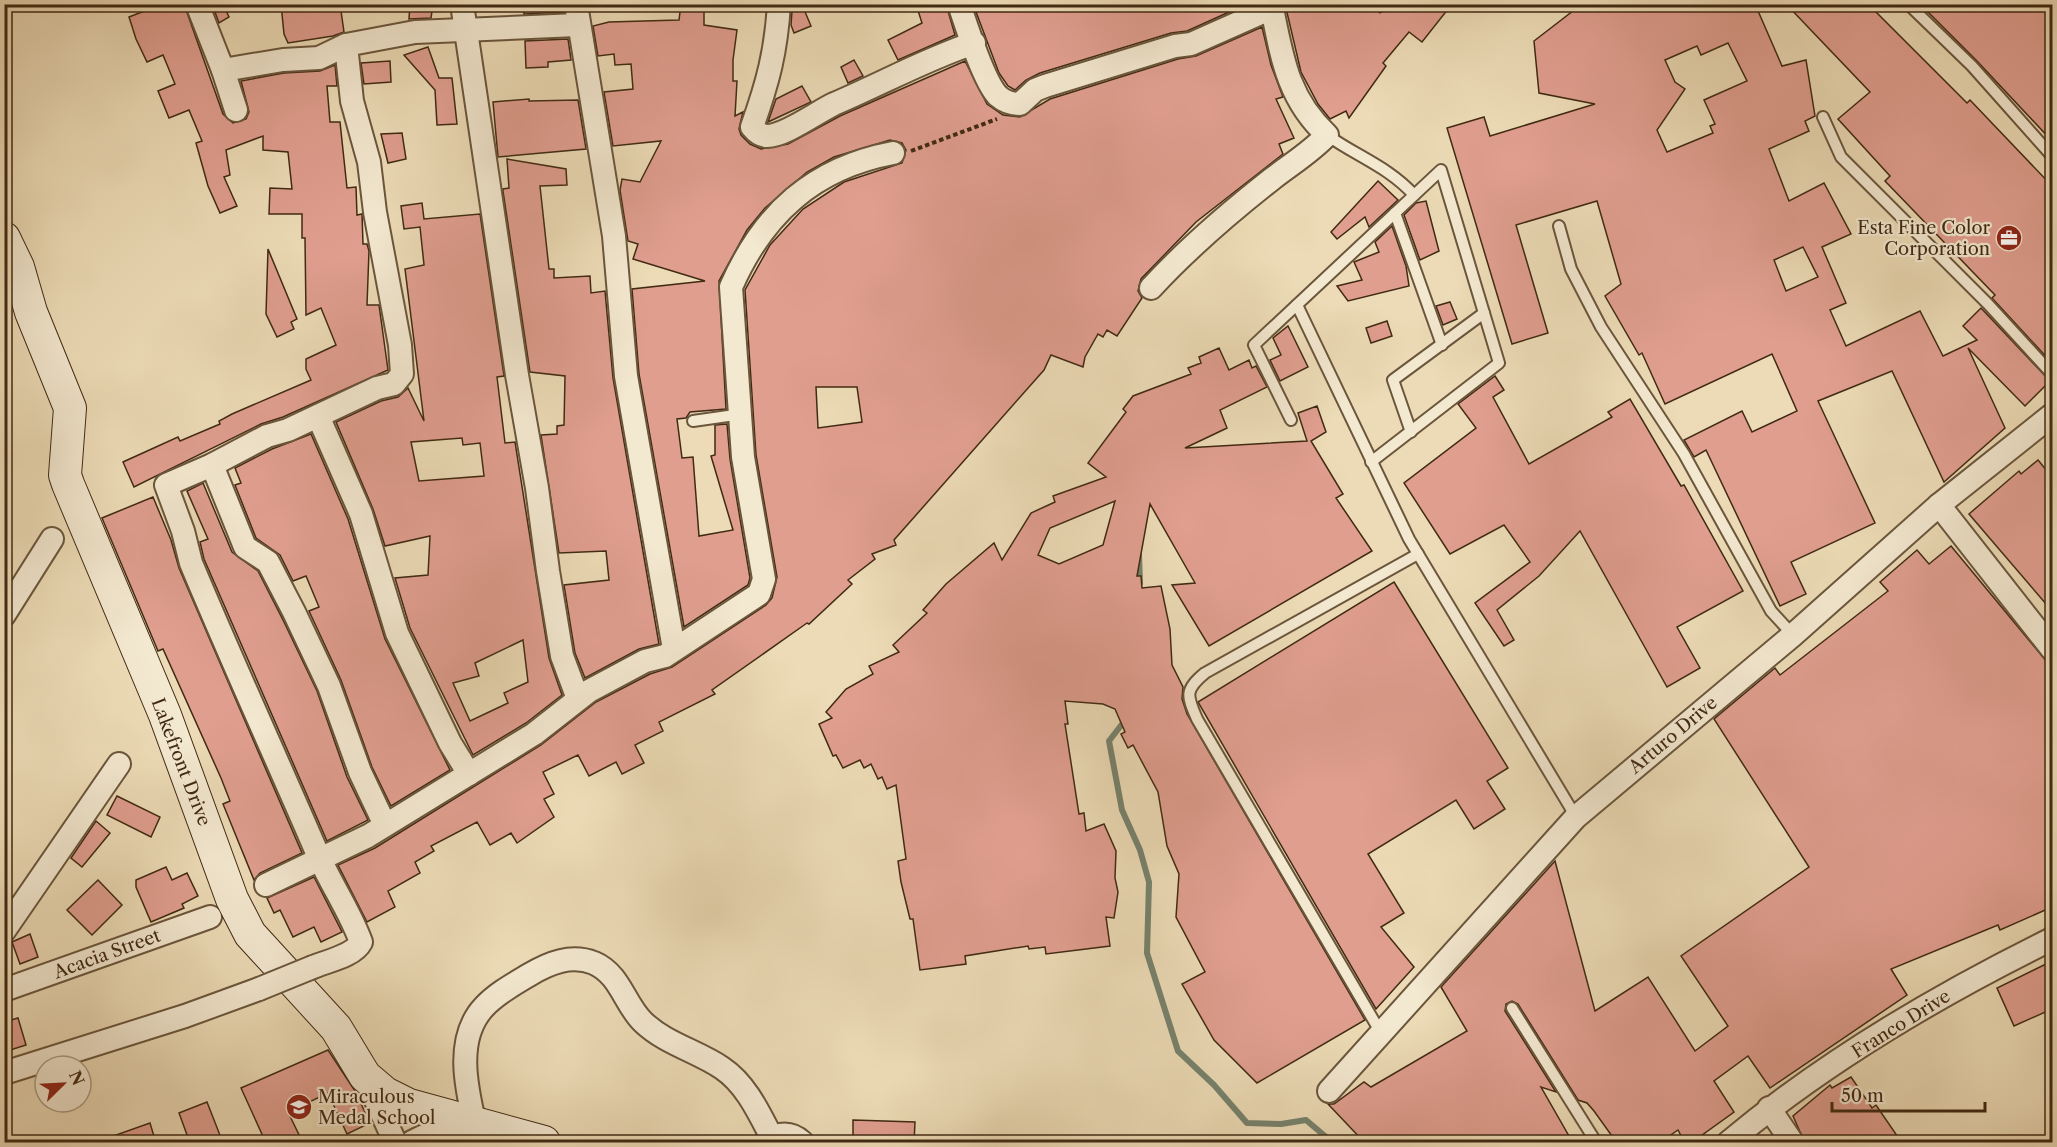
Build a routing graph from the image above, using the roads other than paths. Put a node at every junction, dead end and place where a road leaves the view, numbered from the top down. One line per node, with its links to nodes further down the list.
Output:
1 (196, 4): 10 (street)
2 (462, 4): 7 (street)
3 (779, 4): 8 (street)
4 (959, 4): 8 (street)
5 (1908, 4): 15 (lane)
6 (581, 11): 7 (street); 39 (street)
7 (465, 31): 9 (street); 41 (street)
8 (974, 43): 13 (street)
9 (346, 45): 10 (street); 28 (street)
10 (224, 70): 11 (street)
11 (236, 110)
12 (1823, 117): 25 (lane)
13 (1327, 135): 16 (lane); 21 (street)
14 (893, 153): 26 (street)
15 (2052, 156)
16 (1414, 195): 17 (lane); 23 (lane)
17 (1395, 213): 22 (lane); 24 (lane)
18 (1559, 226): 38 (lane)
19 (4, 238): 20 (street, Lakefront Drive)
20 (9, 277): 55 (street, Lakefront Drive)
21 (1151, 288)
22 (1297, 305): 29 (lane); 32 (lane)
23 (1484, 314): 24 (lane); 31 (lane)
24 (1442, 345): 31 (lane)
25 (2052, 374)
26 (742, 414): 30 (lane); 39 (street)
27 (2052, 415): 34 (street, Arturo Drive)
28 (318, 416): 33 (street); 43 (street)
29 (1291, 420)
30 (693, 421)
31 (1411, 432): 32 (lane)
32 (1371, 462): 36 (lane)
33 (212, 465): 45 (street); 46 (street)
34 (1939, 505): 38 (street, Arturo Drive); 40 (street)
35 (52, 539): 37 (street)
36 (1418, 554): 44 (lane); 53 (lane)
37 (4, 615)
38 (1793, 635): 44 (street, Arturo Drive)
39 (674, 649): 41 (street)
40 (2052, 649)
41 (578, 699): 43 (street)
42 (119, 764): 49 (street)
43 (469, 774): 45 (street)
44 (1576, 817): 53 (street, Arturo Drive)
45 (385, 825): 46 (street)
46 (321, 859): 47 (street); 54 (street, bridge)
47 (266, 885)
48 (210, 917): 51 (street, Acacia Street)
49 (4, 931)
50 (2052, 939): 57 (street, Franco Drive)
51 (4, 990)
52 (1512, 1008): 63 (lane)
53 (1381, 1033): 56 (street, Arturo Drive)
54 (4, 1072)
55 (365, 1076): 58 (street, Lakefront Drive); 60 (street)
56 (1329, 1091)
57 (1769, 1108): 64 (street, Franco Drive); 65 (street)
58 (471, 1123): 59 (street); 60 (street, Lakefront Drive); 61 (street, Lakefront Drive)
59 (769, 1140): 62 (street)
60 (390, 1141)
61 (544, 1143)
62 (802, 1143)
63 (1596, 1143)
64 (1728, 1143)
65 (1792, 1143)

